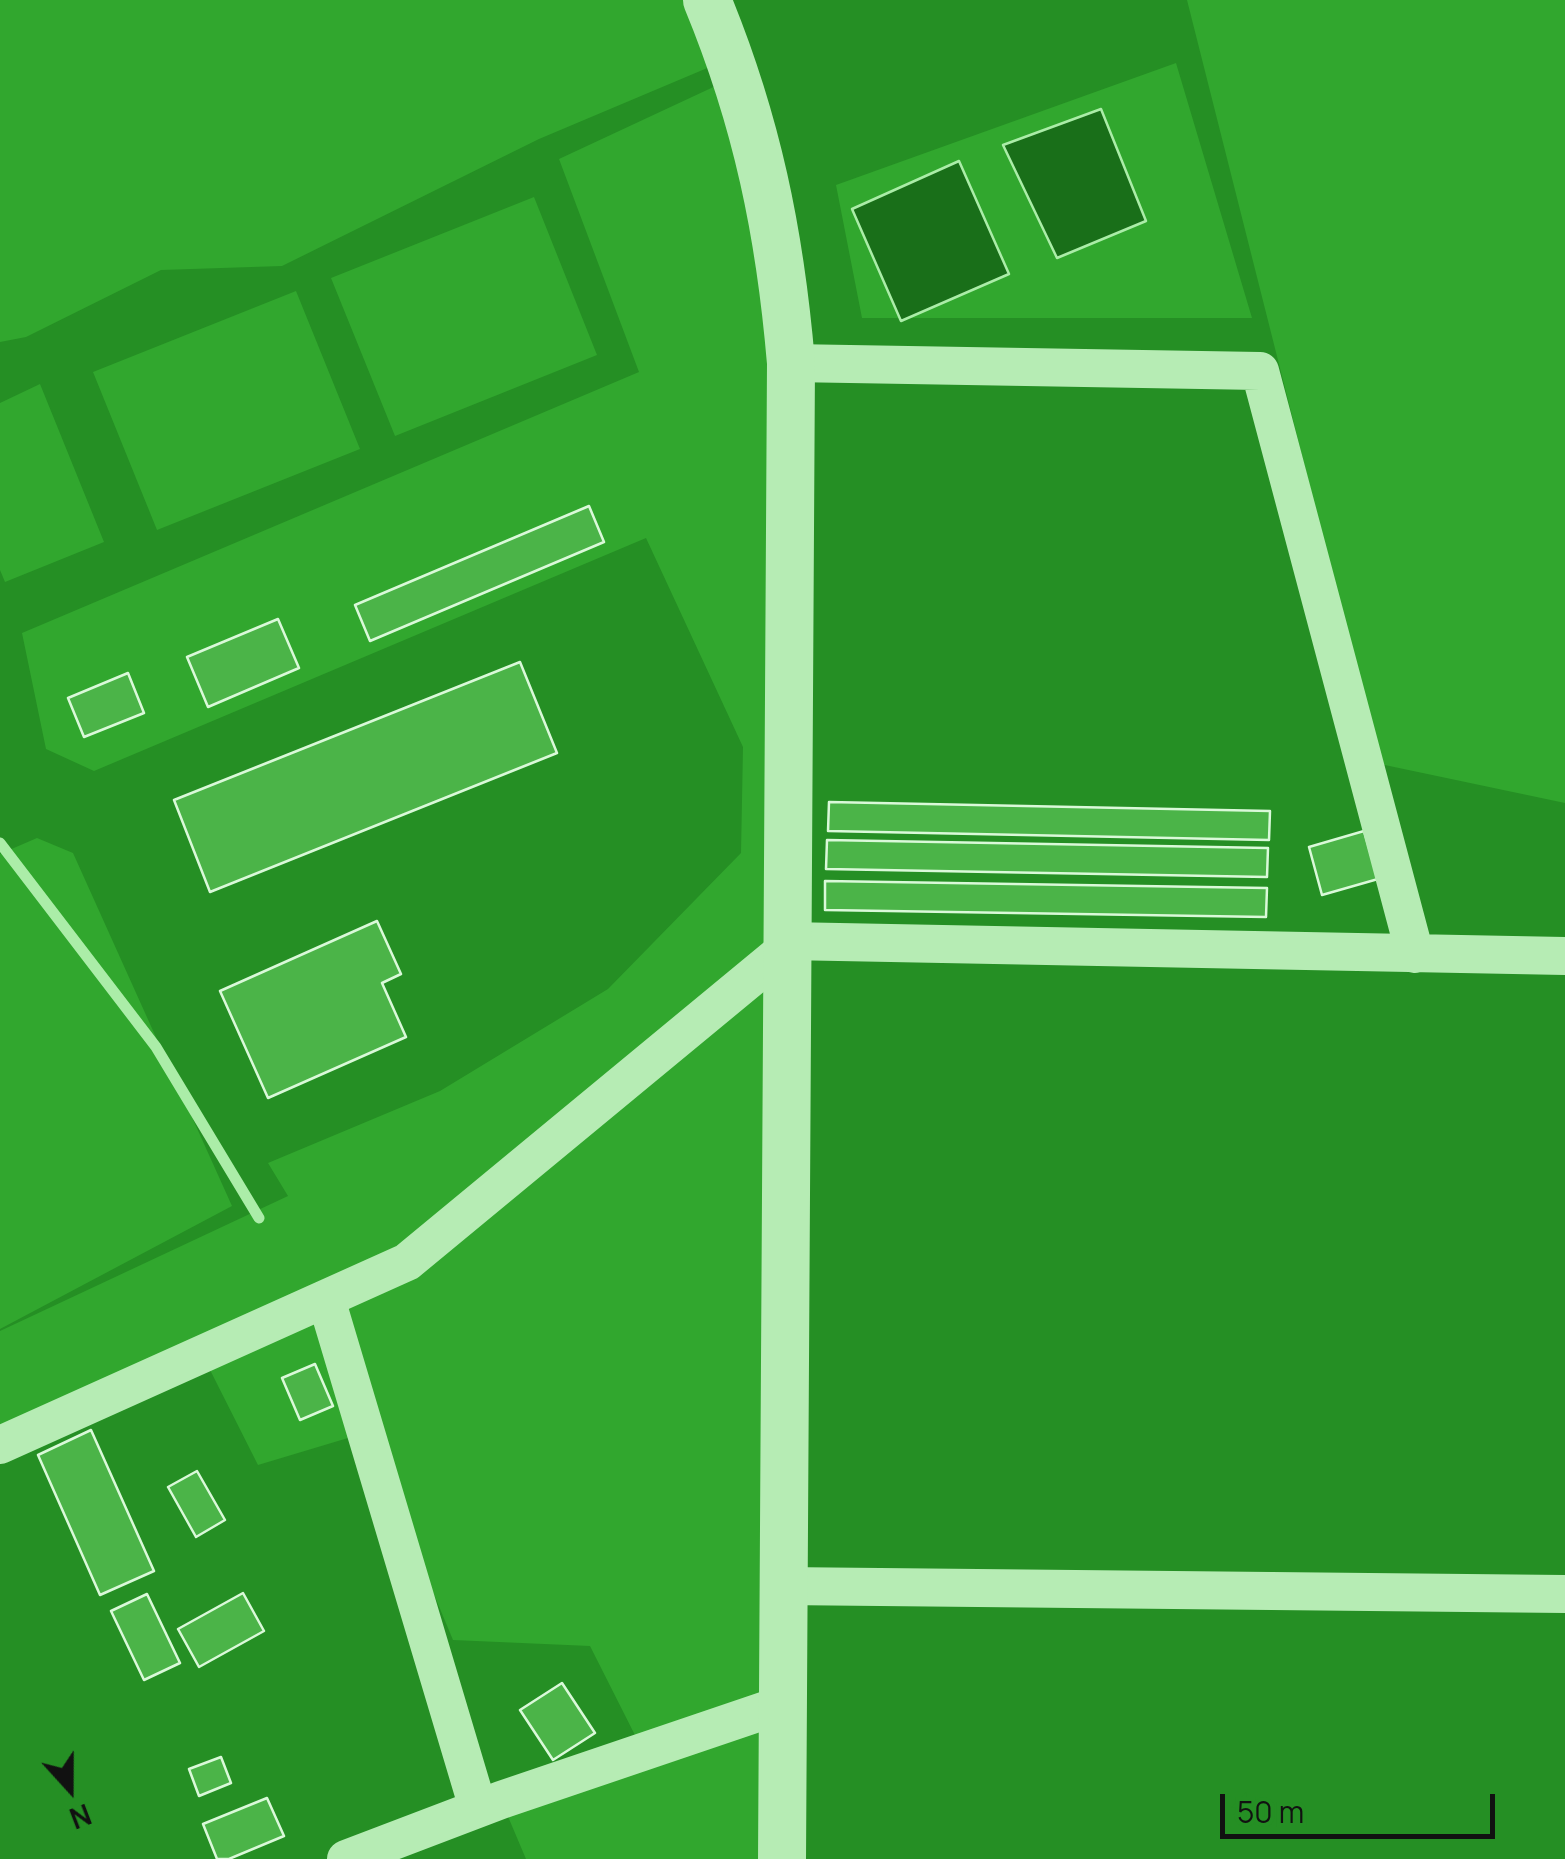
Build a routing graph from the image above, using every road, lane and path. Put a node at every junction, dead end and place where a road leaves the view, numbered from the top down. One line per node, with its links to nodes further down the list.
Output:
1 (707, 0): 2 (street)
2 (791, 363): 3 (street); 4 (street)
3 (787, 945): 4 (street); 6 (street); 8 (street)
4 (1415, 954): 5 (street)
5 (1565, 956)
6 (326, 1299): 7 (street); 11 (street)
7 (0, 1445)
8 (782, 1586): 9 (street); 10 (street)
9 (1565, 1594)
10 (781, 1705): 11 (street); 13 (street)
11 (478, 1808): 12 (street)
12 (346, 1859)
13 (782, 1859)

